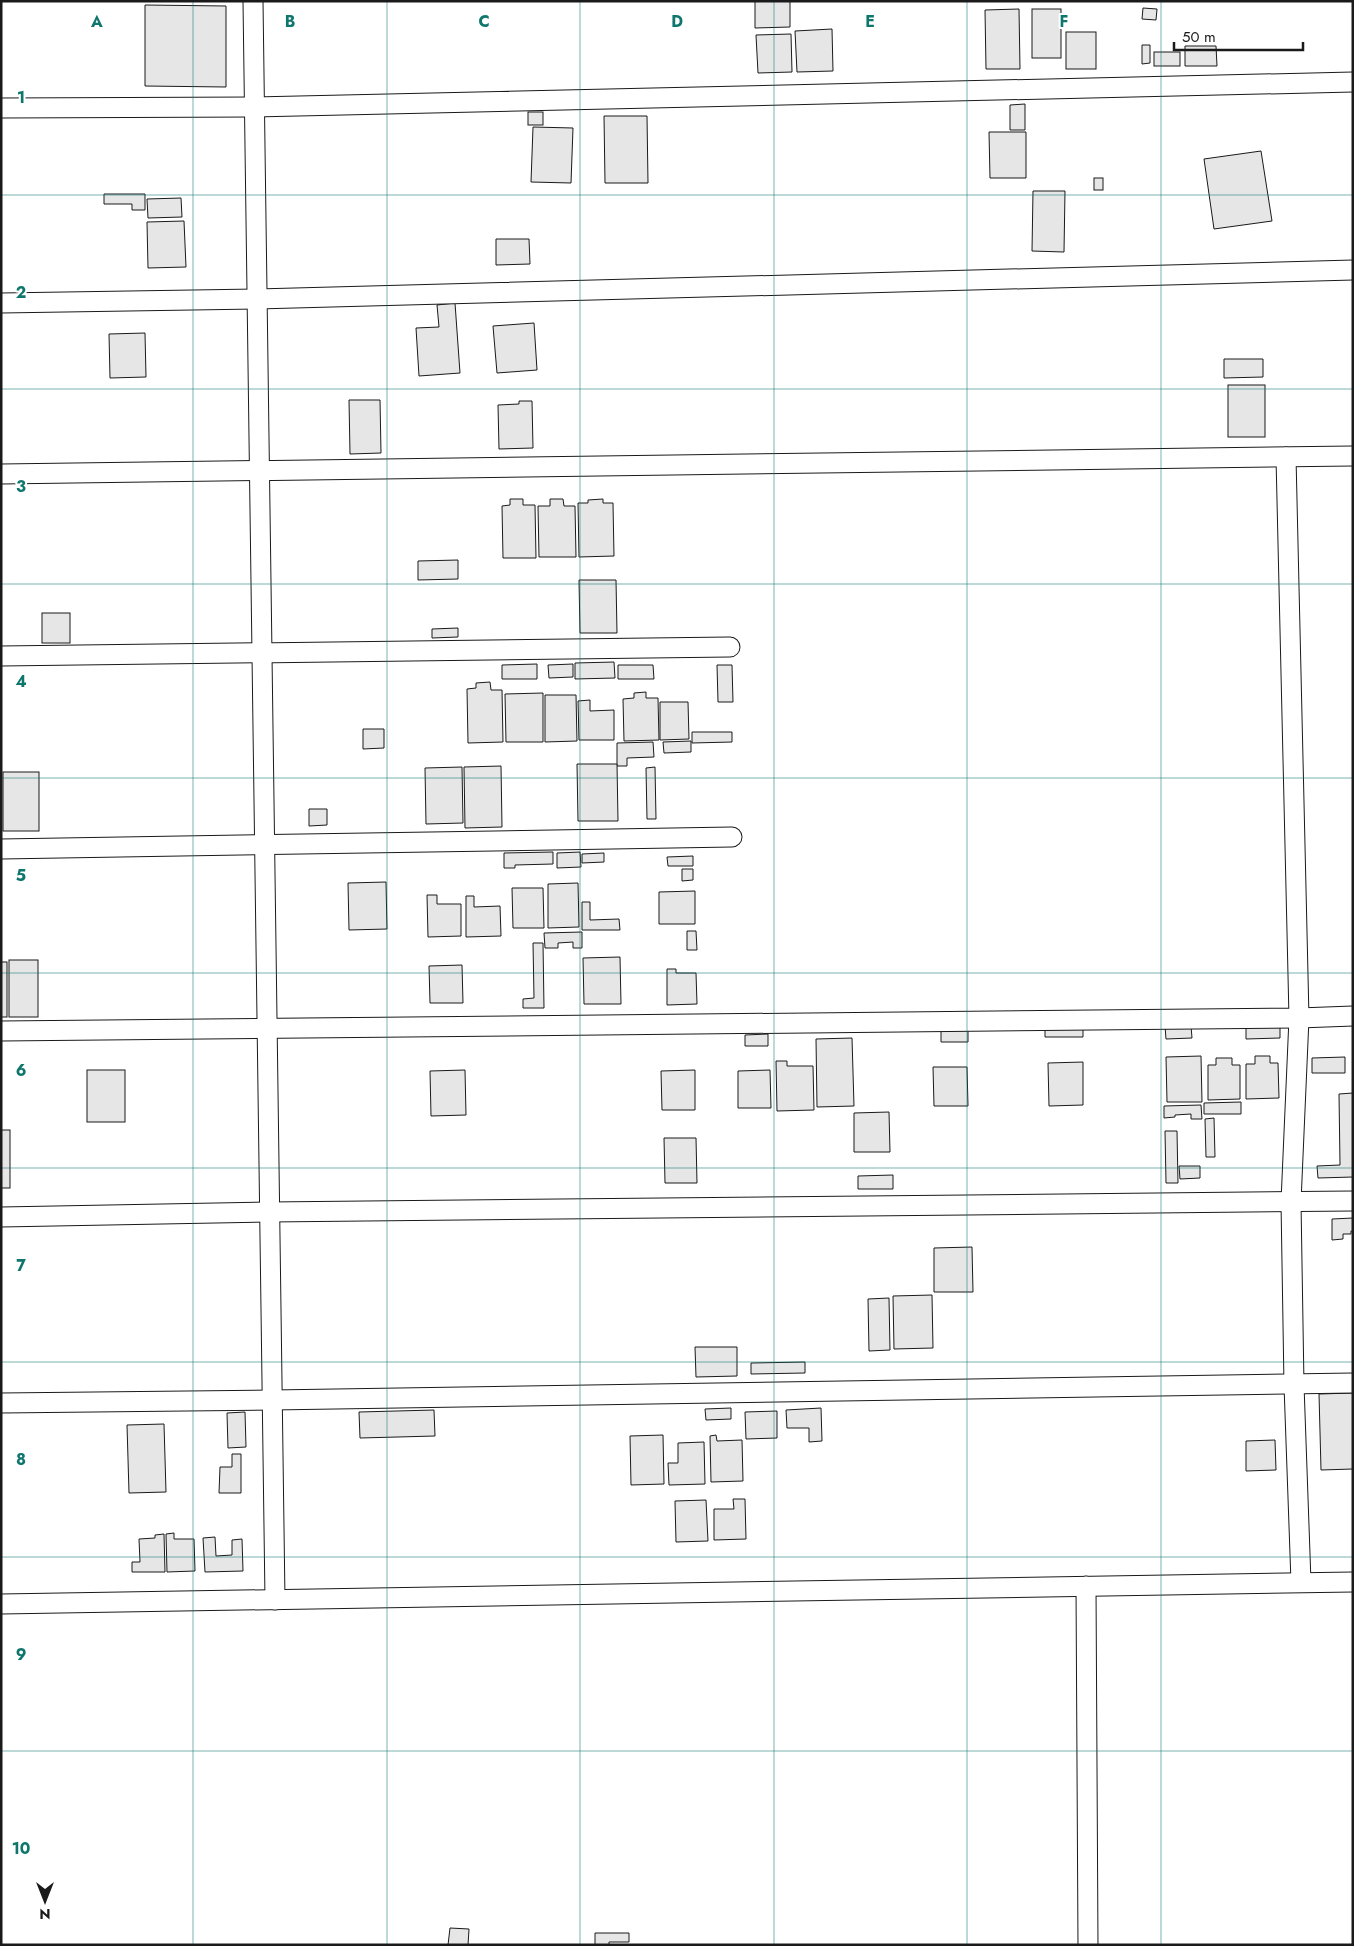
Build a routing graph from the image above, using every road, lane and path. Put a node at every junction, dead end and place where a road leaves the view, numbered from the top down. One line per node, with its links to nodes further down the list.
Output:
1 (253, 1): 3 (street)
2 (1353, 82): 3 (street)
3 (254, 107): 4 (street); 6 (street)
4 (1, 108)
5 (1353, 270): 6 (street)
6 (257, 298): 7 (street); 10 (street)
7 (1, 303)
8 (1353, 456): 9 (street)
9 (1286, 457): 10 (street); 19 (street)
10 (259, 470): 11 (street); 13 (street)
11 (1, 474)
12 (730, 647): 13 (street)
13 (262, 653): 14 (street); 16 (street)
14 (1, 656)
15 (732, 837): 16 (street)
16 (264, 845): 17 (street); 20 (street)
17 (1, 849)
18 (1353, 1016): 19 (street)
19 (1299, 1018): 20 (street); 23 (street)
20 (267, 1027): 21 (street); 24 (street)
21 (1, 1031)
22 (1353, 1201): 23 (street)
23 (1291, 1202): 24 (street); 27 (street)
24 (269, 1212): 25 (street); 28 (street)
25 (1, 1217)
26 (1353, 1383): 27 (street)
27 (1294, 1385): 28 (street); 30 (street)
28 (272, 1400): 29 (street); 33 (street)
29 (1, 1403)
30 (1301, 1582): 31 (street); 32 (street)
31 (1353, 1582)
32 (1086, 1586): 33 (street); 35 (street)
33 (275, 1600): 34 (street)
34 (1, 1604)
35 (1088, 1945)

